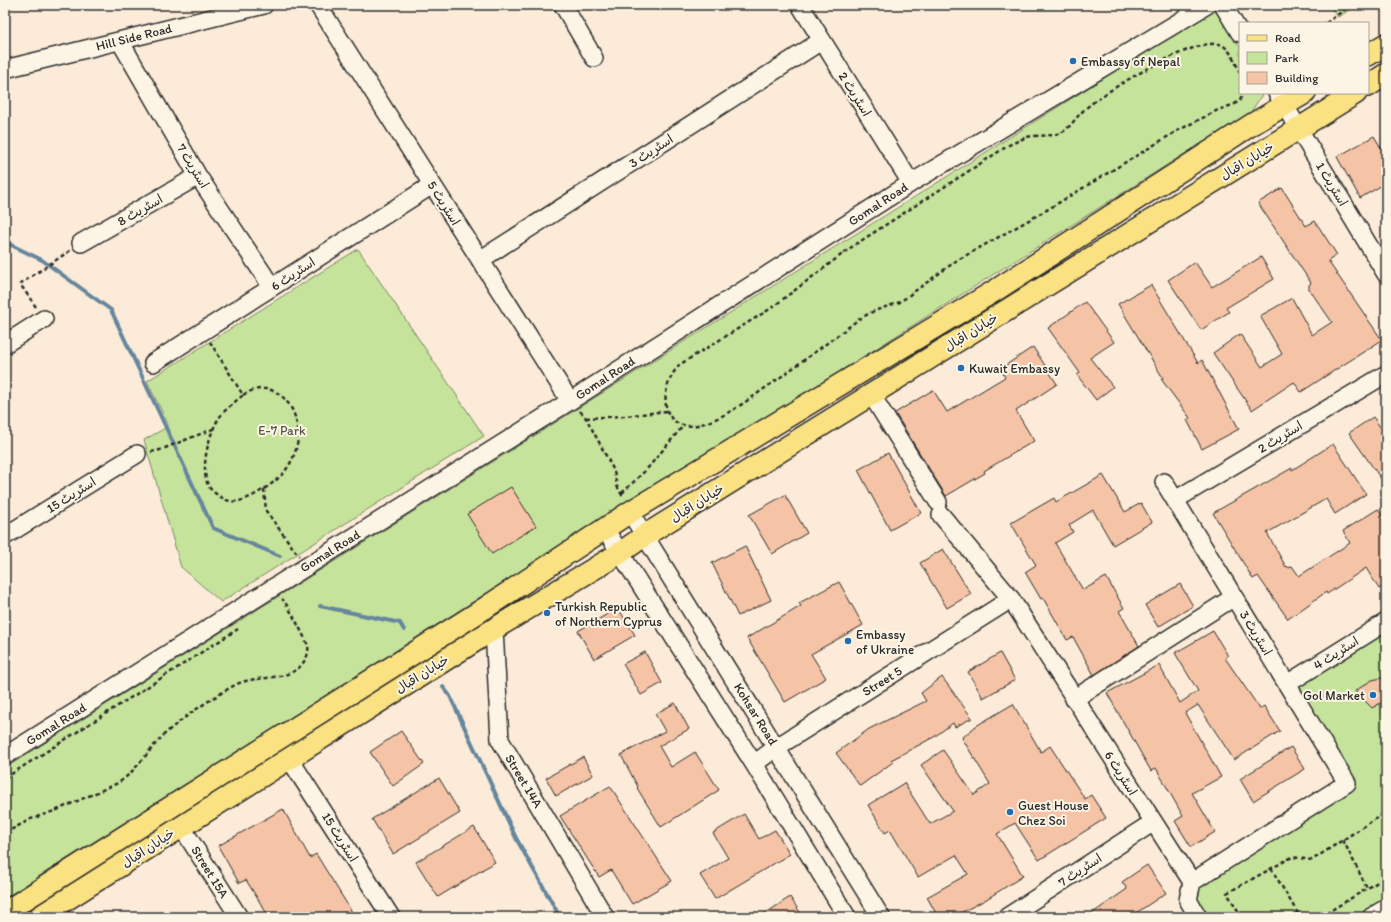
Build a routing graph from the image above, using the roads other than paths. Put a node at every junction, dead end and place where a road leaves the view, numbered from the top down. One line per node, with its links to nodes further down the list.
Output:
1 (264, 5): 8 (street, Hill Side Road)
2 (318, 5): 22 (street, اسٹریٹ 5)
3 (563, 5): 12 (street)
4 (800, 5): 9 (street, اسٹریٹ 2)
5 (1207, 5): 21 (street, Gomal Road)
6 (1223, 5): 7 (street)
7 (1239, 31)
8 (120, 40): 13 (street, Hill Side Road); 20 (street, اسٹریٹ 7)
9 (821, 41): 21 (street, اسٹریٹ 2); 24 (street, اسٹریٹ 3)
10 (1386, 44): 11 (main road)
11 (1369, 54)
12 (594, 58)
13 (5, 69)
14 (1386, 74): 15 (main road)
15 (1369, 85)
16 (1302, 94): 18 (main road, خیابان اقبال)
17 (1354, 94): 19 (main road, خیابان اقبال)
18 (1281, 99): 19 (street, اسٹریٹ 1); 36 (main road, خیابان اقبال)
19 (1299, 129): 25 (street, اسٹریٹ 1); 31 (main road, خیابان اقبال)
20 (198, 176): 23 (street, اسٹریٹ 8); 26 (street, اسٹریٹ 7)
21 (910, 183): 32 (street, Gomal Road)
22 (432, 185): 24 (street, اسٹریٹ 5); 26 (street, اسٹریٹ 6)
23 (81, 244)
24 (480, 260): 32 (street, اسٹریٹ 5)
25 (1386, 274)
26 (272, 287): 29 (street, اسٹریٹ 6)
27 (44, 319): 28 (street)
28 (5, 344)
29 (153, 363)
30 (1386, 374): 35 (street, اسٹریٹ 2)
31 (871, 394): 39 (main road, خیابان اقبال); 42 (street, اسٹریٹ 6)
32 (570, 401): 48 (street, Gomal Road)
33 (137, 454): 38 (street, اسٹریٹ 15)
34 (1164, 482): 35 (street, اسٹریٹ 3)
35 (1175, 500): 41 (street, اسٹریٹ 3)
36 (626, 503): 37 (main road, خیابان اقبال); 39 (street, Kohsar Road)
37 (605, 529): 40 (street); 55 (main road, خیابان اقبال)
38 (5, 536)
39 (644, 536): 40 (main road, خیابان اقبال); 47 (street, Kohsar Road)
40 (620, 553): 44 (main road, خیابان اقبال); 50 (street)
41 (1234, 598): 45 (street, اسٹریٹ 3); 46 (street)
42 (1012, 599): 46 (street, اسٹریٹ 6); 47 (street, Street 5)
43 (1386, 622): 45 (street, اسٹریٹ 4)
44 (494, 629): 49 (main road, خیابان اقبال); 60 (street, Street 14A)
45 (1287, 684): 53 (street, اسٹریٹ 3)
46 (1074, 698): 51 (street, اسٹریٹ 6)
47 (777, 747): 50 (street, Street 5); 56 (street, Kohsar Road)
48 (5, 756)
49 (289, 758): 52 (main road, خیابان اقبال); 59 (street, اسٹریٹ 15)
50 (754, 764): 61 (street)
51 (1152, 823): 53 (street, اسٹریٹ 6); 62 (street, اسٹریٹ 7)
52 (181, 826): 57 (main road, خیابان اقبال); 58 (street, Street 15A)
53 (1192, 882): 63 (street)
54 (1386, 908): 64 (street)
55 (5, 912)
56 (876, 915)
57 (39, 917)
58 (239, 917)
59 (391, 917)
60 (605, 917)
61 (848, 917)
62 (1007, 917)
63 (1198, 917)
64 (1371, 917)

